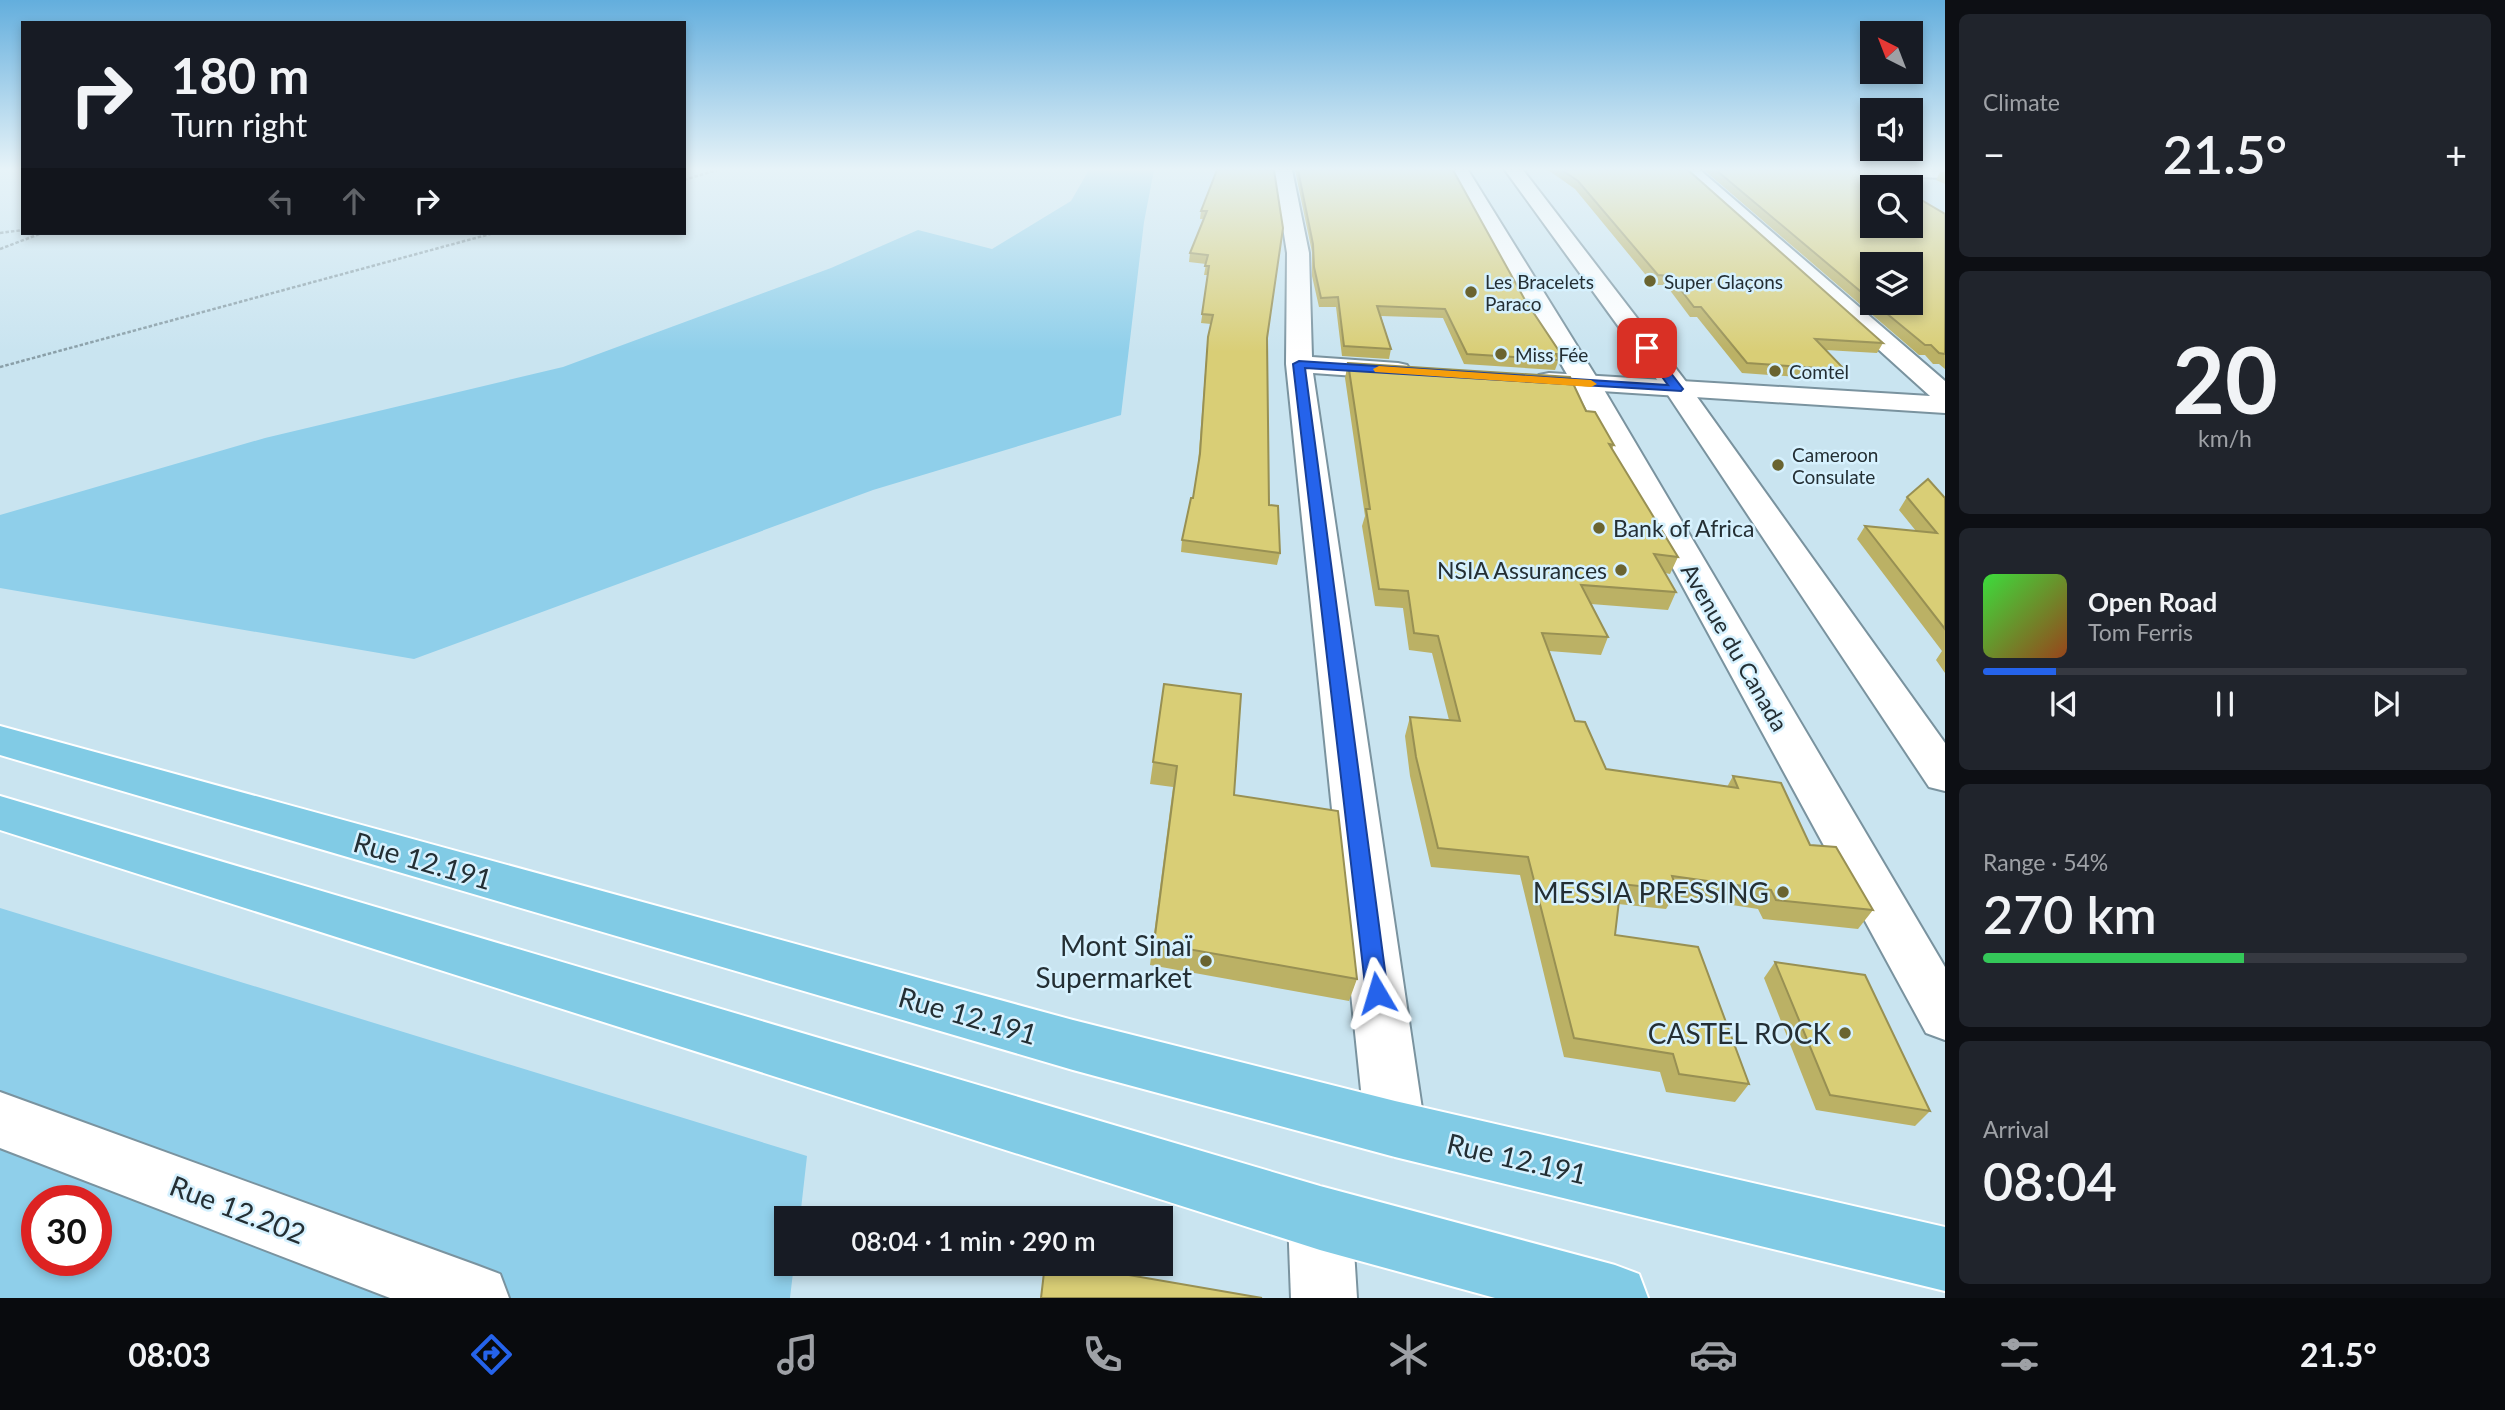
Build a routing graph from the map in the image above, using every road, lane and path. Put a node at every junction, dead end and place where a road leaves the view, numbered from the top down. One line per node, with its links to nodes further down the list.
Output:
1 (19, 231): 6 (path)
2 (1294, 231): 10 (street)
3 (1521, 231): 14 (street, Avenue du Canada)
4 (1533, 231): 15 (street, Avenue du Canada)
5 (1758, 231): 16 (street)
6 (0, 233)
7 (37, 235): 9 (path)
8 (487, 235): 11 (path)
9 (0, 249)
10 (1299, 364): 12 (street); 23 (street)
11 (0, 367)
12 (1422, 372)
13 (1518, 379): 14 (street)
14 (1586, 383): 15 (street); 21 (street, Avenue du Canada)
15 (1677, 389): 17 (street); 19 (street, Avenue du Canada)
16 (1945, 395)
17 (1945, 405)
18 (0, 740): 23 (main road, Rue 12.191)
19 (1945, 776)
20 (0, 813): 24 (main road)
21 (1945, 1016)
22 (0, 1120): 26 (street, Rue 12.202)
23 (1395, 1129): 25 (main road, Rue 12.191)
24 (1320, 1218): 27 (street); 28 (main road)
25 (1945, 1259)
26 (476, 1298)
27 (1324, 1298)
28 (1615, 1298)

